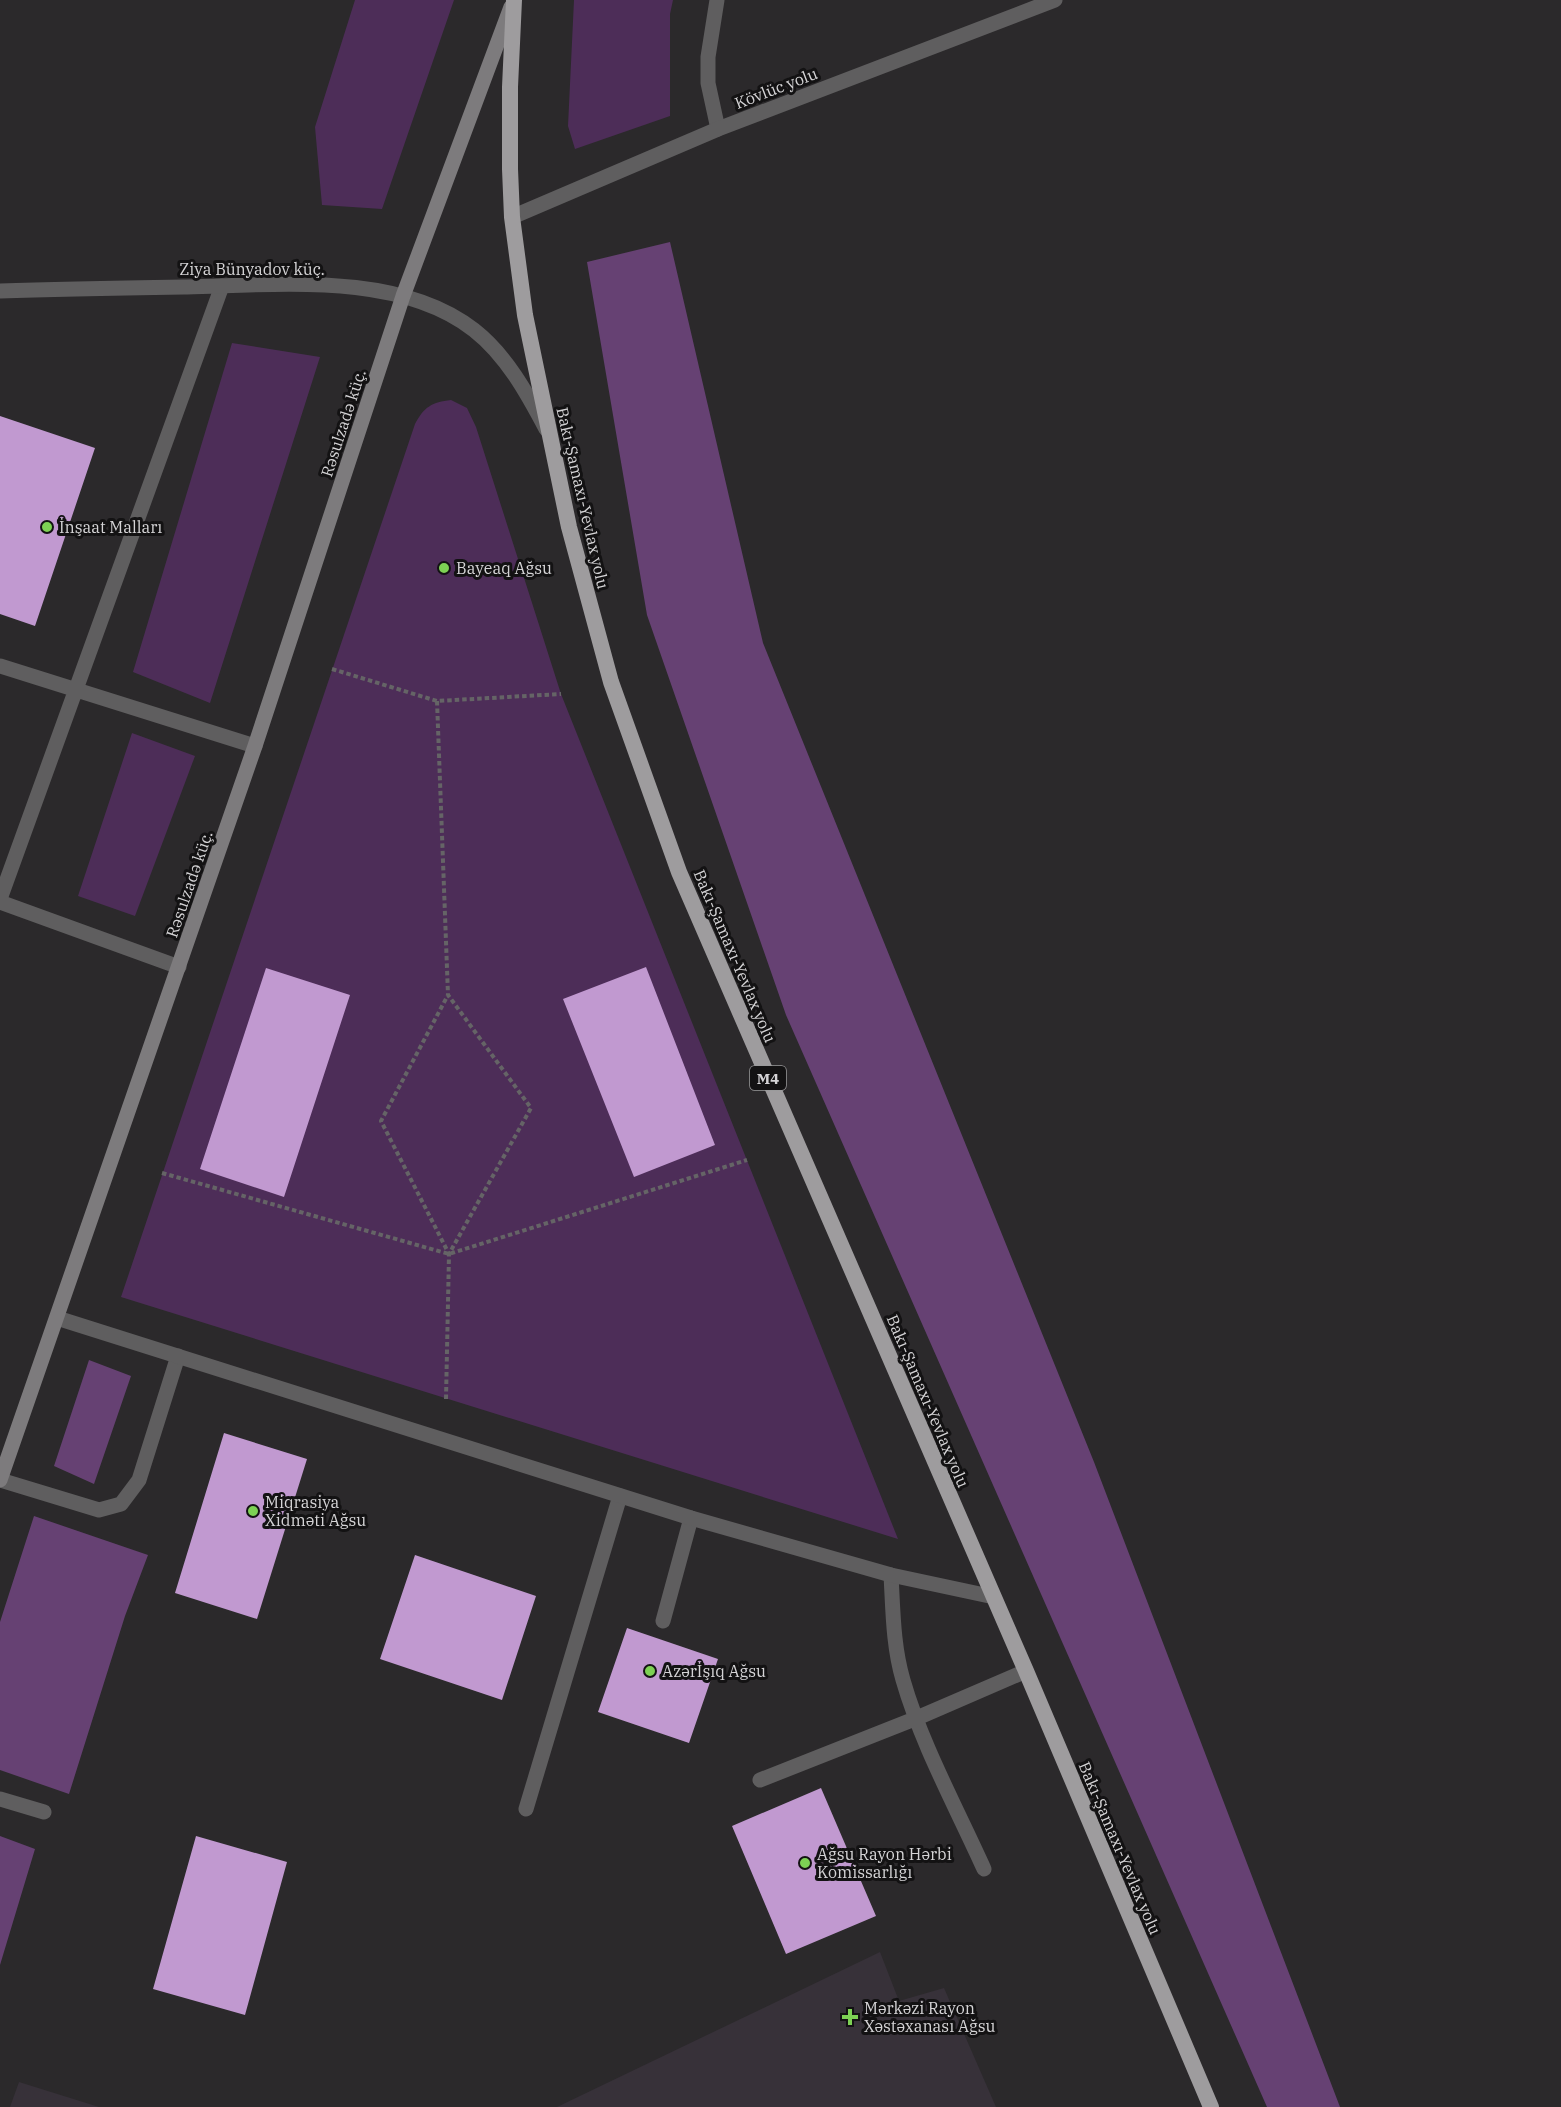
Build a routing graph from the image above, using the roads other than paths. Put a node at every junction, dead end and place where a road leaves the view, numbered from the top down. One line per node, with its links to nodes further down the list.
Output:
1 (514, 0): 5 (highway, Bakı-Şamaxı-Yevlax yolu / M4); 8 (main road, Rəsulzadə küç.)
2 (717, 0): 4 (street)
3 (1054, 0): 4 (street, Kövlüc yolu)
4 (718, 129): 5 (street, Kövlüc yolu)
5 (513, 217): 9 (highway, Bakı-Şamaxı-Yevlax yolu / M4)
6 (222, 286): 7 (street, Ziya Bünyadov küç.); 8 (street, Ziya Bünyadov küç.); 11 (street)
7 (0, 291)
8 (403, 296): 9 (street, Ziya Bünyadov küç.); 12 (main road, Rəsulzadə küç.)
9 (548, 434): 21 (highway, Bakı-Şamaxı-Yevlax yolu / M4)
10 (0, 666): 11 (street)
11 (75, 689): 12 (street); 13 (street)
12 (255, 746): 14 (main road, Rəsulzadə küç.)
13 (0, 900): 14 (street)
14 (179, 967): 15 (main road, Rəsulzadə küç.)
15 (57, 1318): 16 (street); 17 (main road, Rəsulzadə küç.)
16 (178, 1356): 17 (street); 18 (street)
17 (0, 1480)
18 (620, 1496): 19 (street); 27 (street)
19 (691, 1518): 20 (street); 22 (street)
20 (891, 1575): 21 (street); 24 (street)
21 (994, 1597): 23 (highway, Bakı-Şamaxı-Yevlax yolu / M4)
22 (663, 1621)
23 (1026, 1671): 24 (street); 30 (highway, Bakı-Şamaxı-Yevlax yolu / M4)
24 (917, 1718): 25 (street); 29 (street)
25 (760, 1780)
26 (0, 1799): 28 (street)
27 (526, 1809)
28 (44, 1812)
29 (984, 1869)
30 (1211, 2107)

